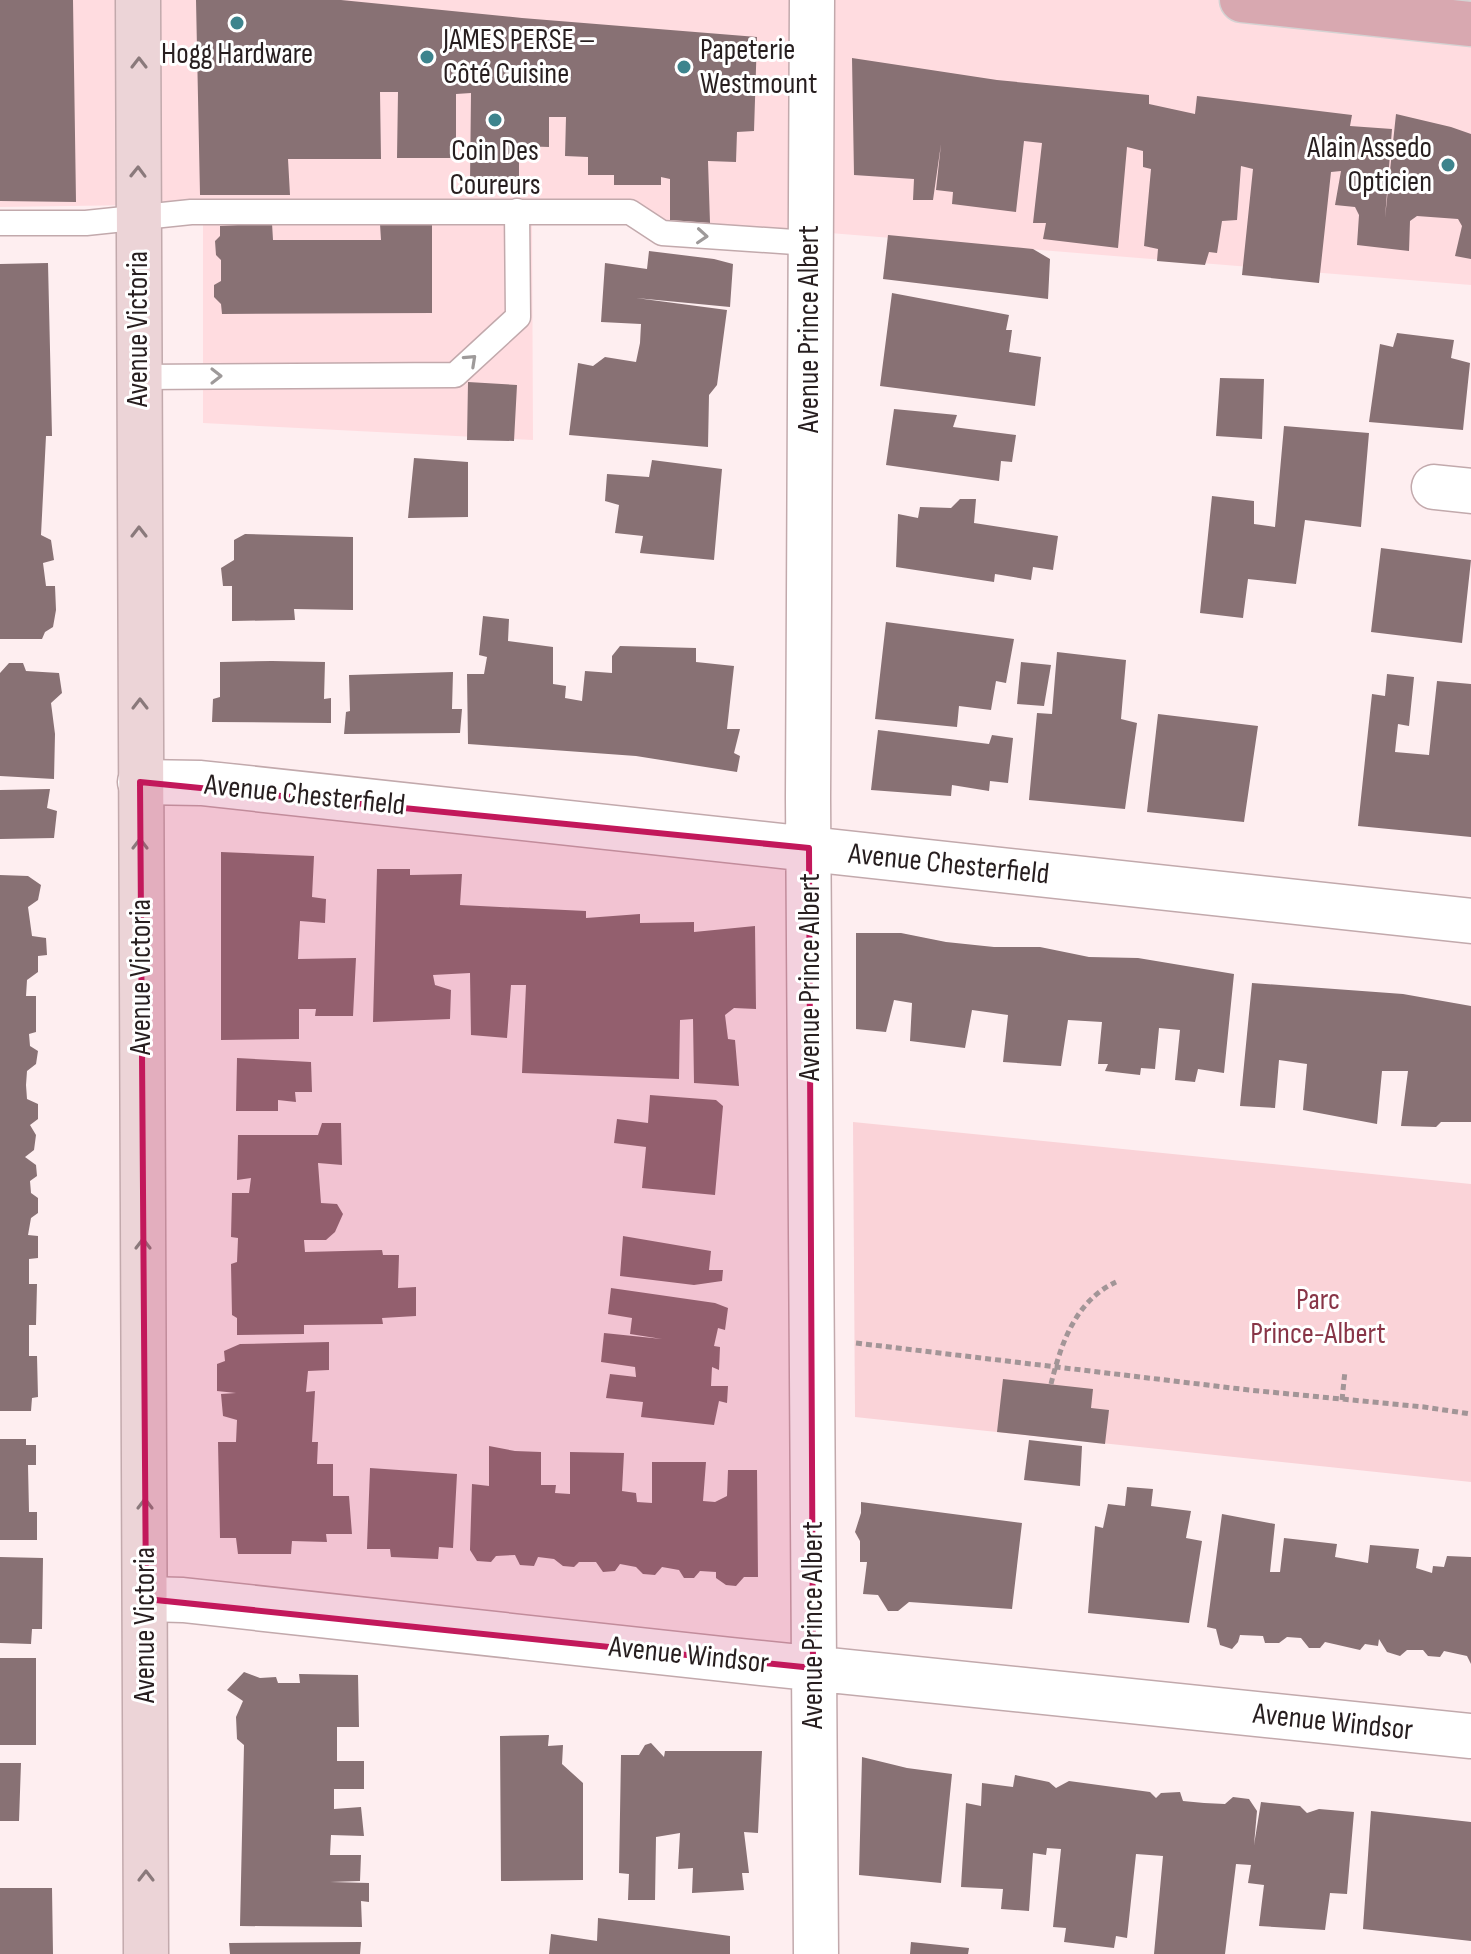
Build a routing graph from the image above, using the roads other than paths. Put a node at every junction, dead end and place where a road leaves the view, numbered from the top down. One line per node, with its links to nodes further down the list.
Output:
1 (138, 0): 7 (street, Avenue Victoria, one-way to 1)
2 (812, 0): 9 (street, Avenue Prince Albert)
3 (1242, 0): 4 (main road)
4 (1335, 5): 5 (main road)
5 (1471, 24)
6 (517, 211): 7 (lane); 9 (lane, one-way to 9); 10 (lane, one-way to 6)
7 (138, 218): 8 (lane); 10 (street, Avenue Victoria)
8 (0, 223)
9 (809, 243): 12 (street, Avenue Prince Albert)
10 (138, 377): 11 (street, Avenue Victoria, one-way to 10)
11 (140, 782): 12 (street, Avenue Chesterfield); 14 (street, Avenue Victoria, one-way to 11)
12 (809, 848): 13 (street, Avenue Chesterfield); 15 (street, Avenue Prince Albert)
13 (1471, 921)
14 (146, 1599): 15 (street, Avenue Windsor); 17 (street, Avenue Victoria, one-way to 14)
15 (813, 1668): 16 (street, Avenue Windsor); 18 (street, Avenue Prince Albert)
16 (1471, 1736)
17 (146, 1954)
18 (816, 1954)

